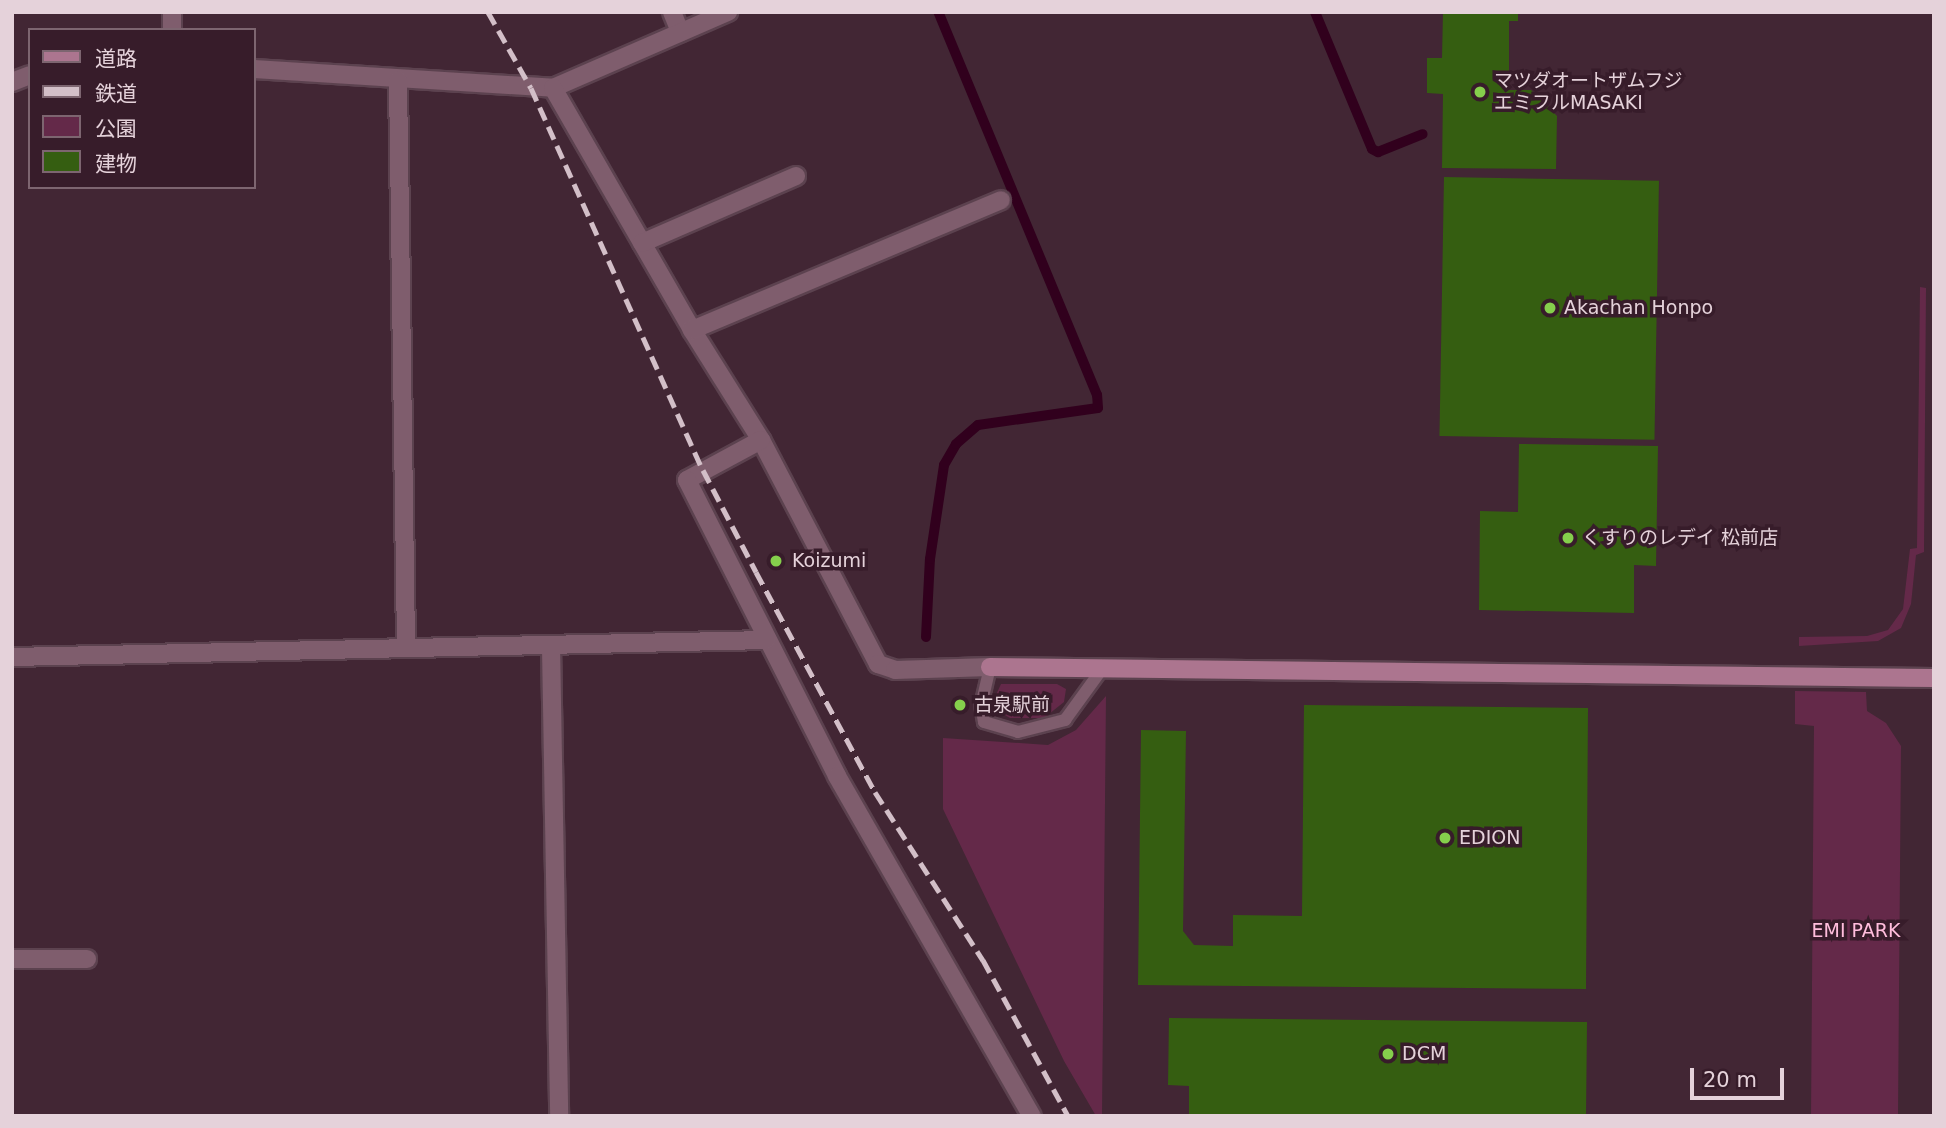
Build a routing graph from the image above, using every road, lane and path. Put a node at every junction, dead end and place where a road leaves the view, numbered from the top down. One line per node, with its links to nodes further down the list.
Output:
1 (672, 12): 3 (street)
2 (728, 12): 3 (street)
3 (680, 32): 6 (street)
4 (256, 69): 5 (street)
5 (398, 80): 6 (street); 14 (street)
6 (553, 88): 9 (street)
7 (796, 176): 9 (street)
8 (1002, 200): 10 (street)
9 (642, 243): 10 (street)
10 (692, 330): 11 (street)
11 (761, 440): 12 (street); 16 (street)
12 (766, 640): 13 (street); 22 (street)
13 (551, 646): 14 (street); 21 (street)
14 (406, 647): 15 (street)
15 (12, 657)
16 (990, 667): 17 (street); 17 (lane)
17 (1102, 669): 18 (street)
18 (1934, 678)
19 (12, 959): 20 (street)
20 (87, 959)
21 (559, 1116)
22 (1031, 1116)

